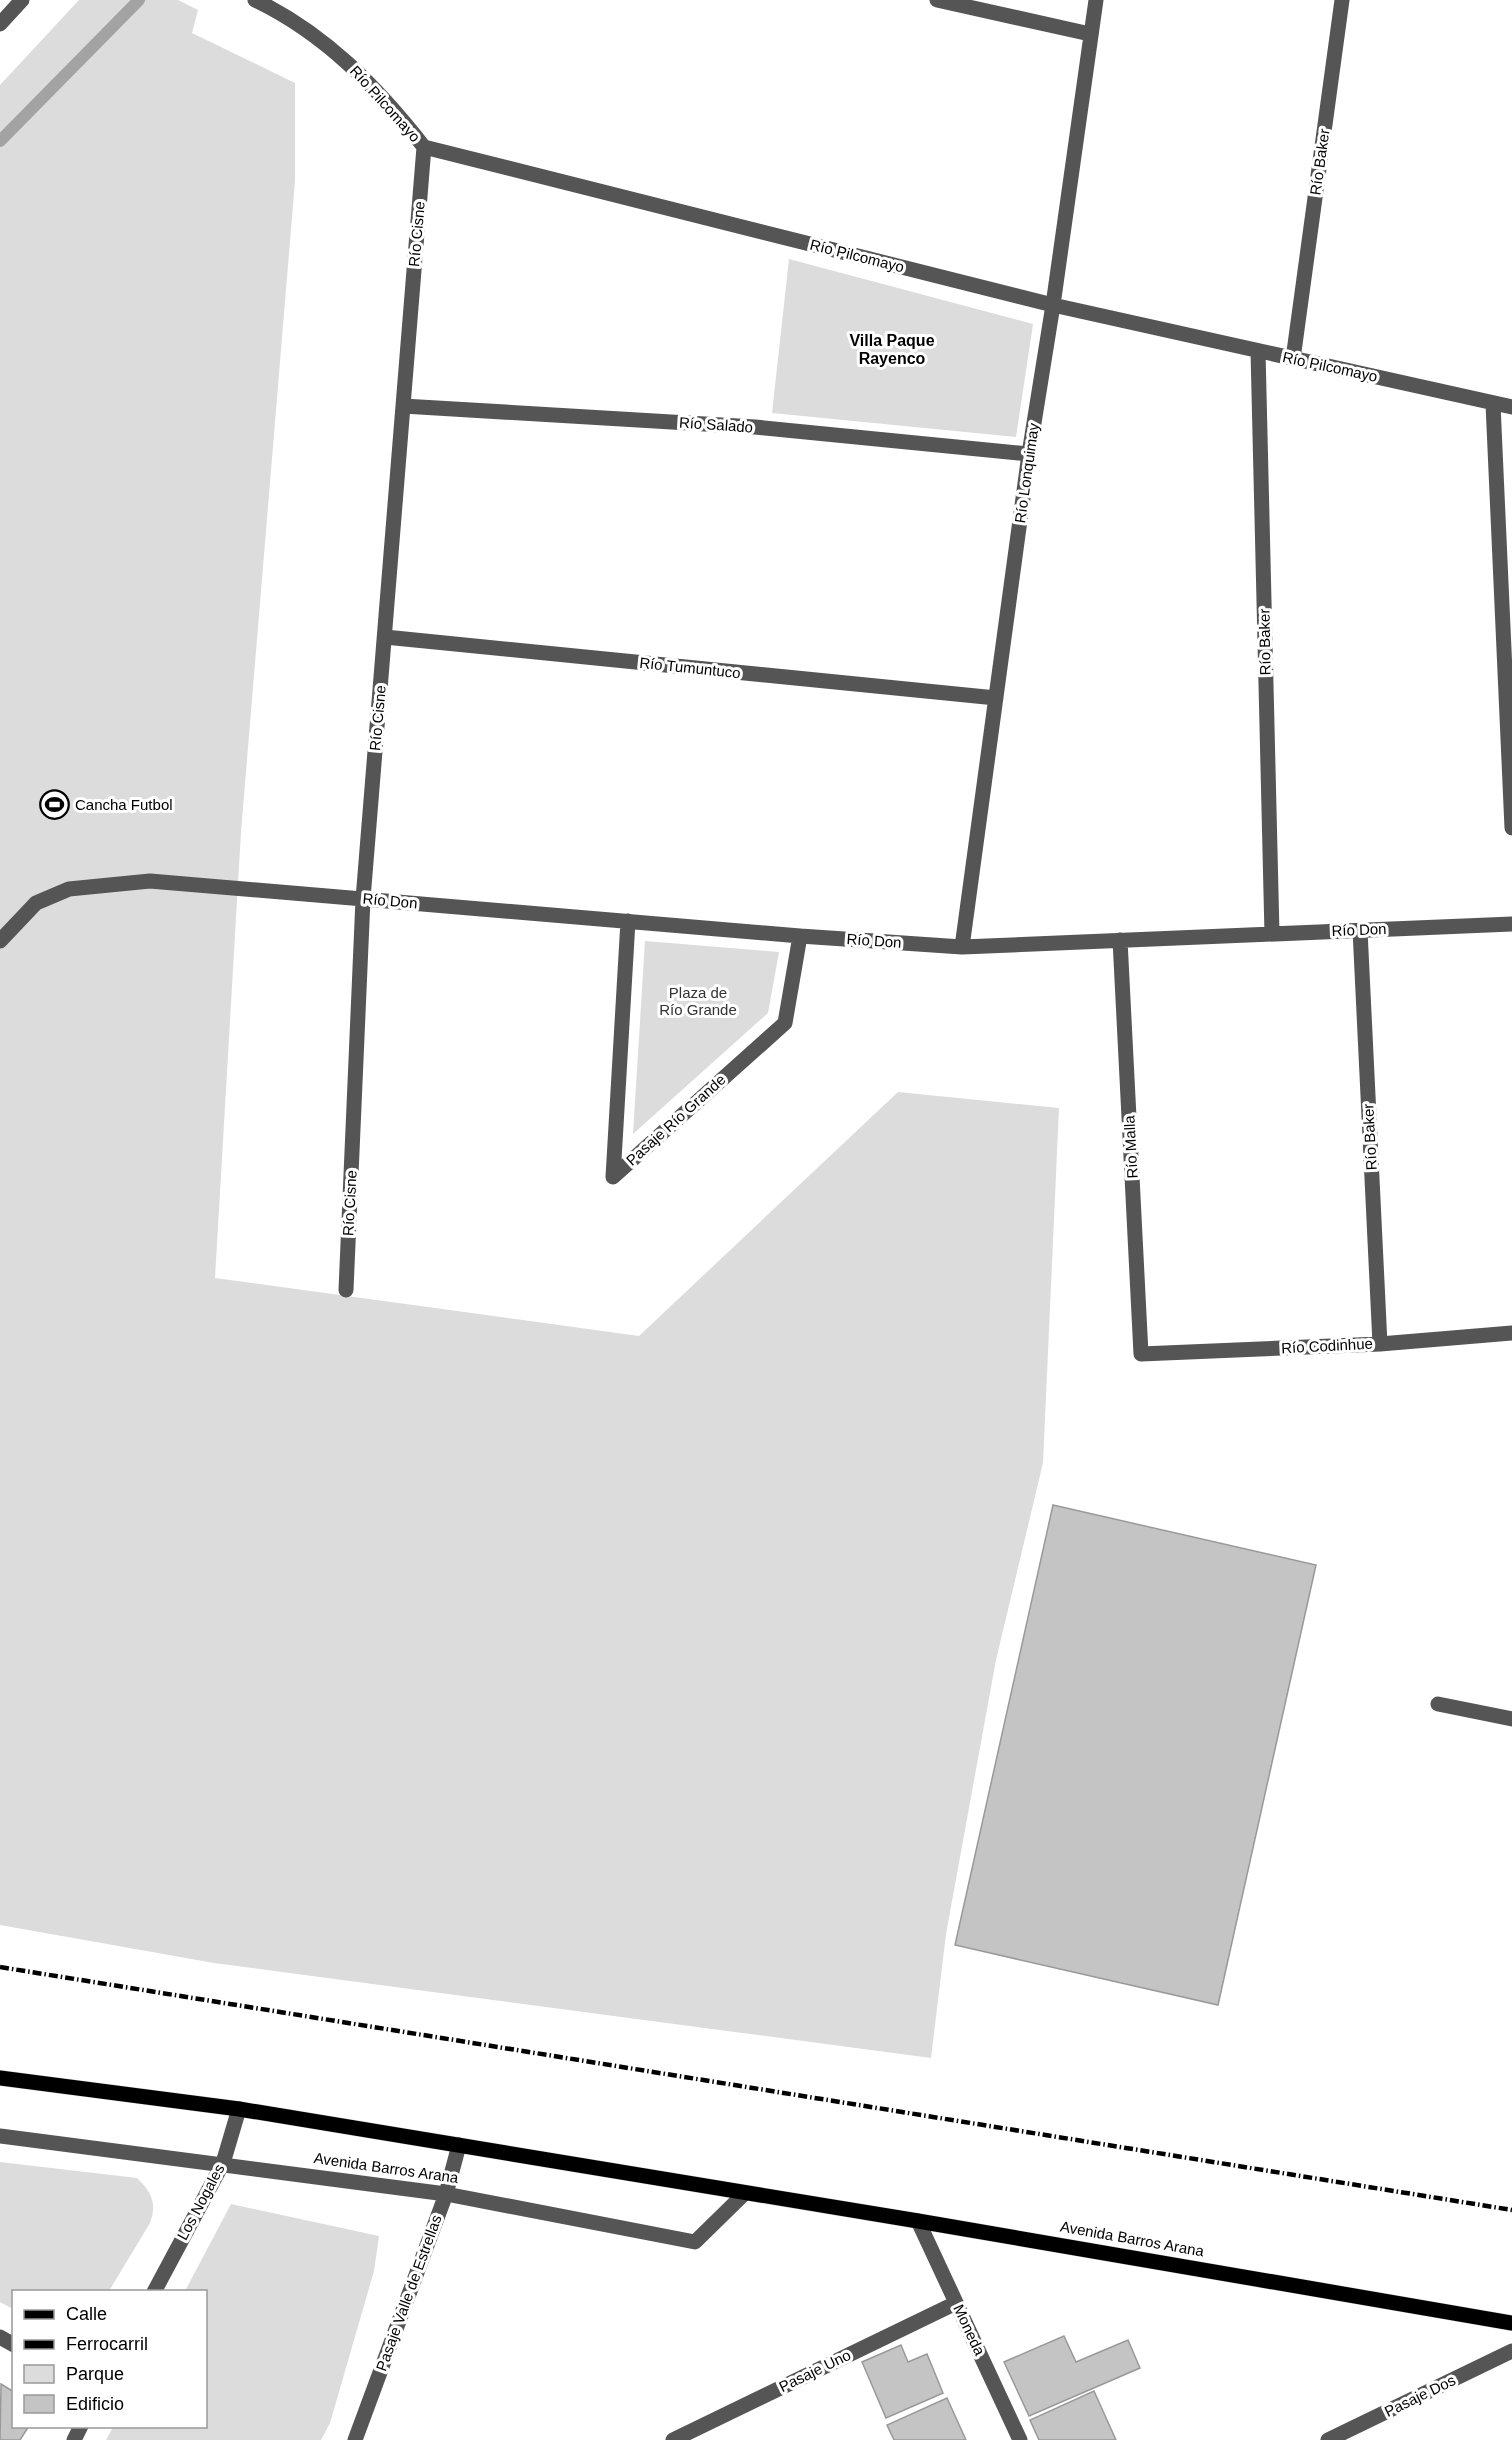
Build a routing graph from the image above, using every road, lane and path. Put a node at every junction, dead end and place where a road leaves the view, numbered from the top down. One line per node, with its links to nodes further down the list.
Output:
1 (22, 0): 6 (street)
2 (255, 0): 8 (street, Río Pilcomayo)
3 (937, 0): 7 (street)
4 (1096, 0): 7 (street, Río Lonquimay)
5 (1342, 0): 11 (street, Río Baker)
6 (0, 24)
7 (1090, 34): 9 (street, Río Lonquimay)
8 (424, 147): 9 (street, Río Pilcomayo); 13 (street, Río Cisne)
9 (1053, 305): 10 (street, Río Pilcomayo); 15 (street, Río Lonquimay)
10 (1258, 351): 11 (street, Río Pilcomayo); 23 (street, Río Baker)
11 (1293, 359): 12 (street, Río Pilcomayo)
12 (1493, 404): 14 (street, Río Pilcomayo); 18 (street)
13 (403, 406): 15 (street, Río Salado); 16 (street, Río Cisne)
14 (1512, 407)
15 (1029, 454): 17 (street, Río Lonquimay)
16 (385, 638): 17 (street, Río Tumuntuco); 19 (street, Río Cisne)
17 (996, 698): 27 (street, Río Lonquimay)
18 (1512, 828)
19 (363, 899): 20 (street, Río Don); 26 (street, Río Don); 28 (street, Río Cisne)
20 (628, 921): 24 (street, Río Don); 24 (street, Pasaje Río Grande)
21 (1512, 924): 22 (street, Río Don)
22 (1360, 930): 23 (street, Río Don); 30 (street, Río Baker)
23 (1272, 934): 25 (street, Río Don)
24 (800, 936): 27 (street, Río Don)
25 (1120, 940): 27 (street, Río Don); 31 (street, Río Malla)
26 (0, 941)
27 (962, 947)
28 (346, 1290)
29 (1512, 1333): 30 (street, Río Codinhue)
30 (1380, 1344): 31 (street, Río Codinhue)
31 (1142, 1354)
32 (1438, 1704): 33 (street)
33 (1512, 1719)
34 (0, 2078): 35 (main road, Avenida Barros Arana)
35 (239, 2109): 37 (main road, Avenida Barros Arana); 38 (street, Los Nogales)
36 (0, 2136): 38 (street, Avenida Barros Arana)
37 (459, 2145): 39 (main road, Avenida Barros Arana); 40 (street, Pasaje Valle de Estrellas)
38 (223, 2163): 40 (street, Avenida Barros Arana); 42 (street, Los Nogales)
39 (745, 2193): 40 (street, Avenida Barros Arana); 41 (main road, Avenida Barros Arana)
40 (446, 2194): 46 (street, Pasaje Valle de Estrellas)
41 (918, 2221): 43 (street, Moneda); 44 (main road, Avenida Barros Arana)
42 (155, 2290)
43 (956, 2303): 47 (street, Pasaje Uno); 48 (street, Moneda)
44 (1512, 2323)
45 (1512, 2351): 49 (street, Pasaje Dos)
46 (355, 2440)
47 (673, 2440)
48 (1020, 2440)
49 (1328, 2440)

